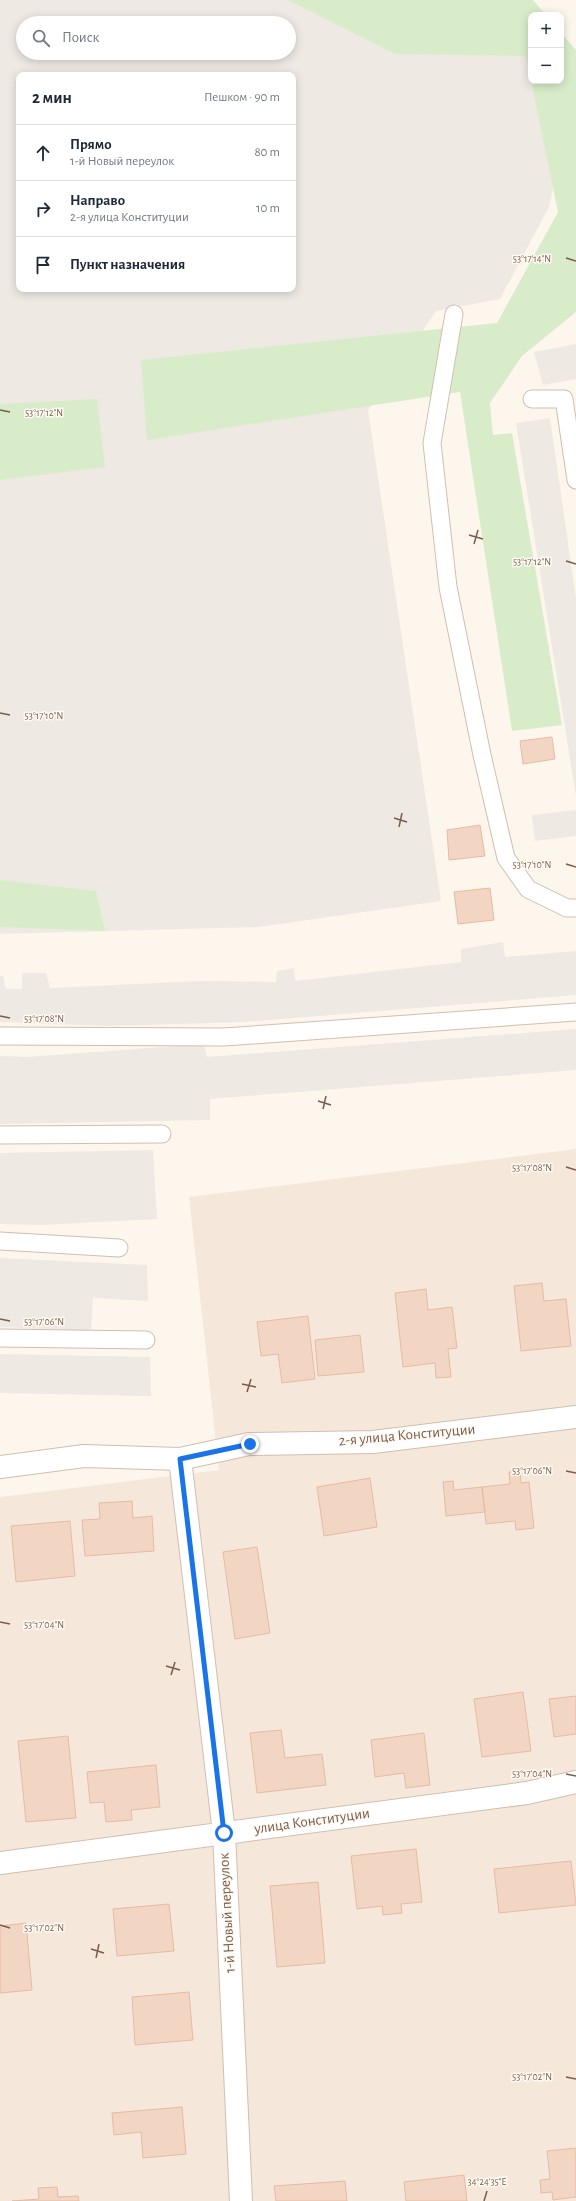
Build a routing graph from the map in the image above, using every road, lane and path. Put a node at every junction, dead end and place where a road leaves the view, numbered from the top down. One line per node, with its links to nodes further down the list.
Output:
1 (454, 314): 4 (lane)
2 (532, 399): 3 (lane)
3 (576, 480)
4 (576, 908)
5 (576, 1012): 6 (lane)
6 (0, 1036)
7 (162, 1134): 8 (lane)
8 (0, 1135)
9 (0, 1241): 10 (lane)
10 (119, 1248)
11 (0, 1338): 12 (lane)
12 (146, 1340)
13 (576, 1417): 14 (street, 2-я улица Конституции)
14 (180, 1459): 15 (street, 2-я улица Конституции); 17 (street, 1-й Новый переулок)
15 (0, 1467)
16 (576, 1782): 17 (street, улица Конституции)
17 (224, 1833): 18 (street, улица Конституции); 19 (street, 1-й Новый переулок)
18 (0, 1863)
19 (241, 2201)

